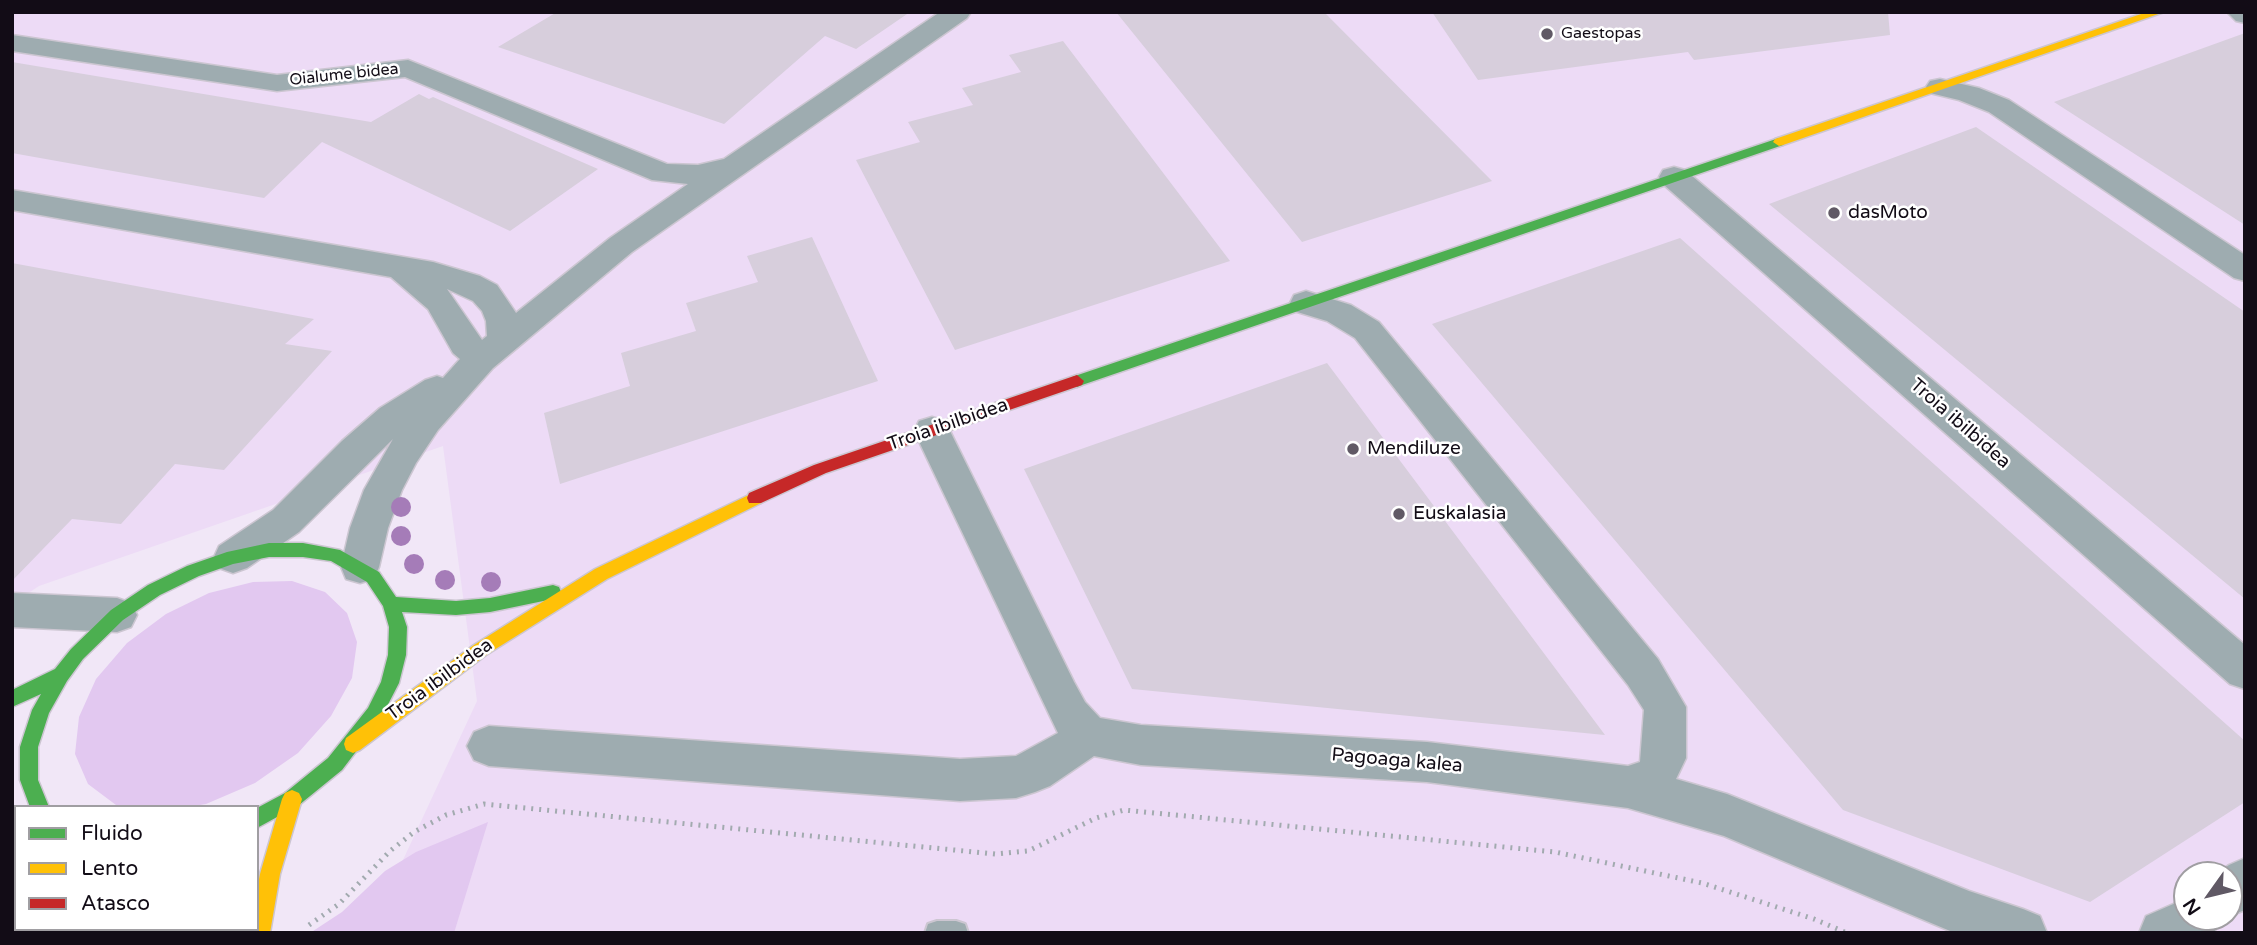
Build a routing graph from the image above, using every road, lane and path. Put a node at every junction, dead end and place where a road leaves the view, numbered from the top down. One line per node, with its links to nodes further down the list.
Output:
1 (958, 12): 7 (street, Oialume bidea)
2 (2159, 12): 6 (street, Troia ibilbidea)
3 (2240, 12): 4 (street)
4 (2245, 15)
5 (12, 43): 7 (street, Oialume bidea)
6 (1940, 87): 8 (street, Troia ibilbidea); 11 (street)
7 (739, 164): 13 (street, Oialume bidea)
8 (1674, 177): 12 (street, Troia ibilbidea); 21 (street, Troia ibilbidea)
9 (12, 200): 10 (street)
10 (397, 267): 13 (street); 13 (street)
11 (2245, 270)
12 (1306, 303): 14 (street, Troia ibilbidea); 27 (street)
13 (493, 348): 15 (street, Oialume bidea); 16 (street, Oialume bidea)
14 (932, 430): 17 (street, Troia ibilbidea); 24 (street)
15 (233, 557): 16 (street); 20 (street)
16 (360, 567): 18 (street)
17 (601, 574): 18 (street, Troia ibilbidea); 25 (street, Troia ibilbidea)
18 (391, 604): 25 (street)
19 (12, 610): 20 (street)
20 (117, 615): 22 (street)
21 (2245, 671)
22 (61, 675): 23 (street); 29 (street)
23 (12, 699)
24 (1087, 734): 26 (street); 27 (street, Pagoaga kalea)
25 (353, 744): 28 (street)
26 (489, 746)
27 (1628, 787): 36 (street, Pagoaga kalea)
28 (292, 799): 30 (street); 32 (street)
29 (39, 805)
30 (259, 819)
31 (306, 927): 35 (path)
32 (260, 933)
33 (937, 933): 34 (lane)
34 (956, 933)
35 (1847, 933)
36 (2023, 933)

